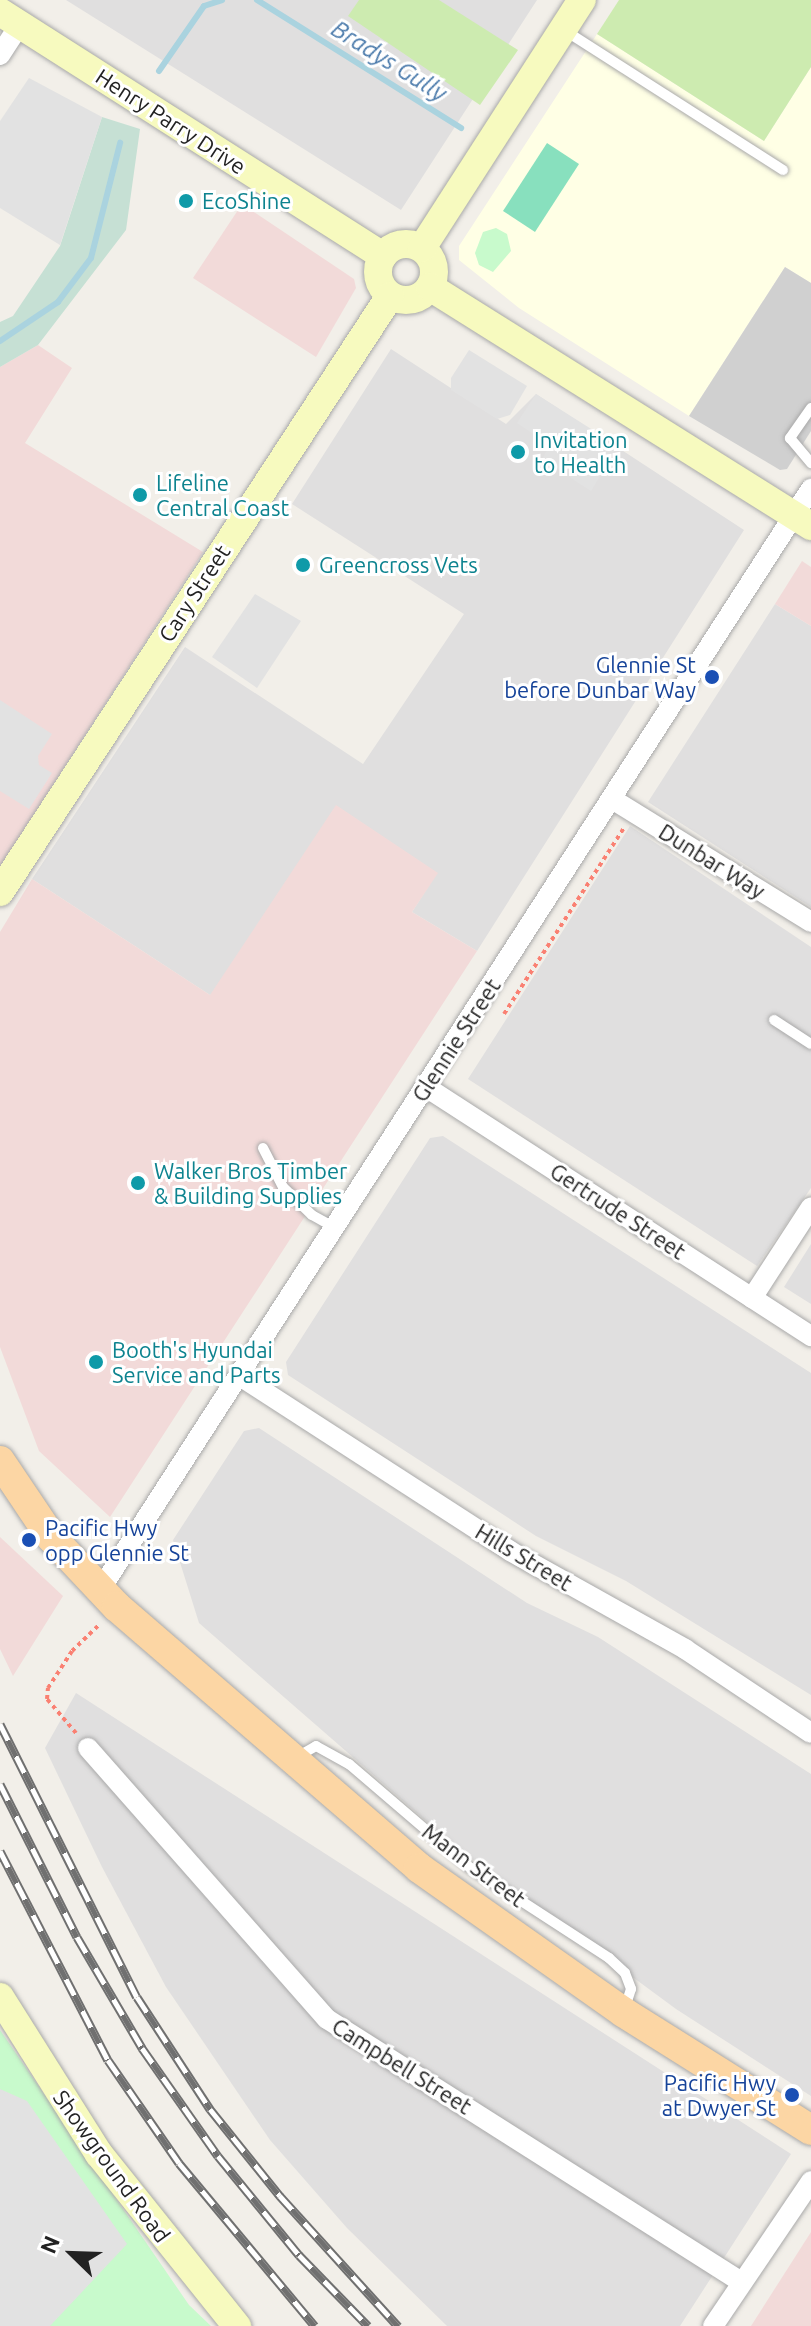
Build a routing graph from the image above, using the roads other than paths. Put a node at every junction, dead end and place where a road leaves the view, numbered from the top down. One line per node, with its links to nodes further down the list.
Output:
1 (582, 0): 3 (street)
2 (10, 18): 4 (street); 7 (street, Henry Parry Drive)
3 (563, 29): 5 (lane); 6 (street)
4 (0, 55)
5 (783, 170)
6 (422, 248): 7 (street); 8 (street)
7 (383, 256): 9 (street)
8 (430, 287): 9 (street); 13 (street)
9 (390, 296): 15 (street, Cary Street)
10 (811, 408): 11 (lane)
11 (811, 463)
12 (811, 489): 13 (street, Glennie Street)
13 (802, 520): 14 (street, Glennie Street)
14 (612, 799): 16 (street, Dunbar Way); 19 (street, Glennie Street)
15 (0, 892)
16 (811, 922)
17 (774, 1020): 18 (lane)
18 (811, 1044)
19 (426, 1087): 22 (street, Glennie Street); 23 (street, Gertrude Street)
20 (263, 1148): 22 (lane)
21 (811, 1207): 23 (street)
22 (335, 1228): 25 (street, Glennie Street)
23 (752, 1298): 24 (street, Gertrude Street)
24 (811, 1336)
25 (240, 1376): 27 (street, Glennie Street); 28 (street, Hills Street)
26 (0, 1461): 27 (main road, Mann Street)
27 (108, 1598): 31 (main road, Mann Street)
28 (811, 1733)
29 (88, 1748): 33 (street, Campbell Street)
30 (0, 1997): 34 (street, Showground Road)
31 (811, 2130)
32 (811, 2181): 33 (street)
33 (742, 2282): 35 (street)
34 (237, 2326)
35 (713, 2326)

